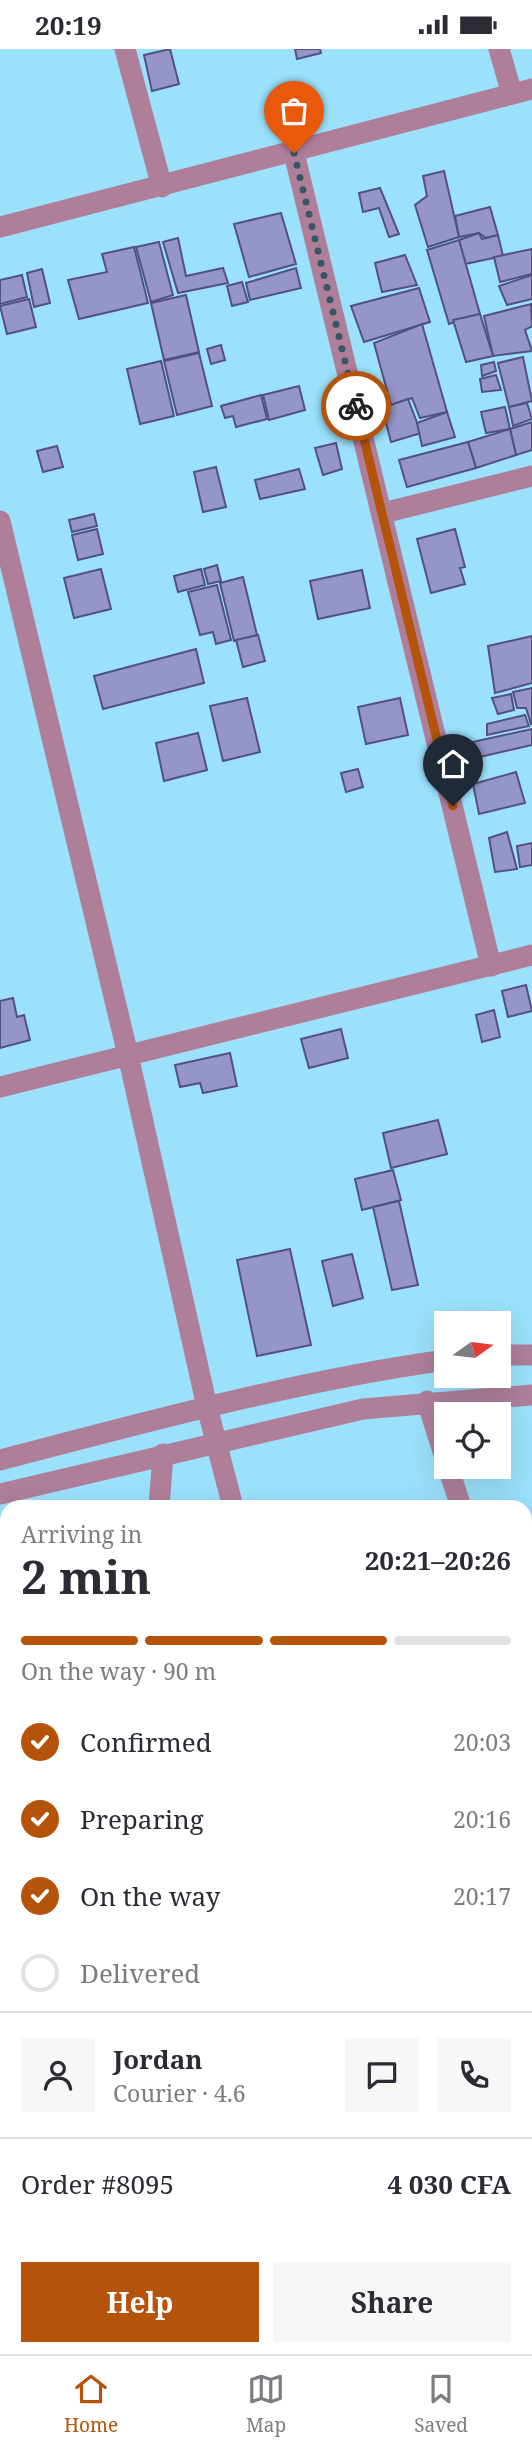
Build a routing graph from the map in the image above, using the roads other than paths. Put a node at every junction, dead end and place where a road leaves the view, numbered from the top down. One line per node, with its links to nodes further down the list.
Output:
1 (125, 49): 5 (street)
2 (499, 49): 3 (street)
3 (522, 92): 4 (street)
4 (294, 153): 5 (street); 8 (street)
5 (162, 187): 6 (street)
6 (0, 227)
7 (532, 475): 8 (street)
8 (383, 513): 11 (street)
9 (0, 521): 12 (street)
10 (532, 955): 11 (street)
11 (491, 966): 12 (street)
12 (128, 1055): 13 (street); 19 (street)
13 (0, 1087)
14 (511, 1355): 15 (street)
15 (532, 1355)
16 (434, 1362): 19 (street)
17 (532, 1395): 18 (street)
18 (427, 1401): 20 (street); 21 (street)
19 (207, 1407): 21 (street); 23 (street)
20 (434, 1423)
21 (216, 1441): 22 (street); 27 (street)
22 (163, 1454): 25 (street); 26 (street)
23 (0, 1459)
24 (452, 1479): 28 (street)
25 (0, 1494)
26 (160, 1500)
27 (231, 1500)
28 (459, 1500)

